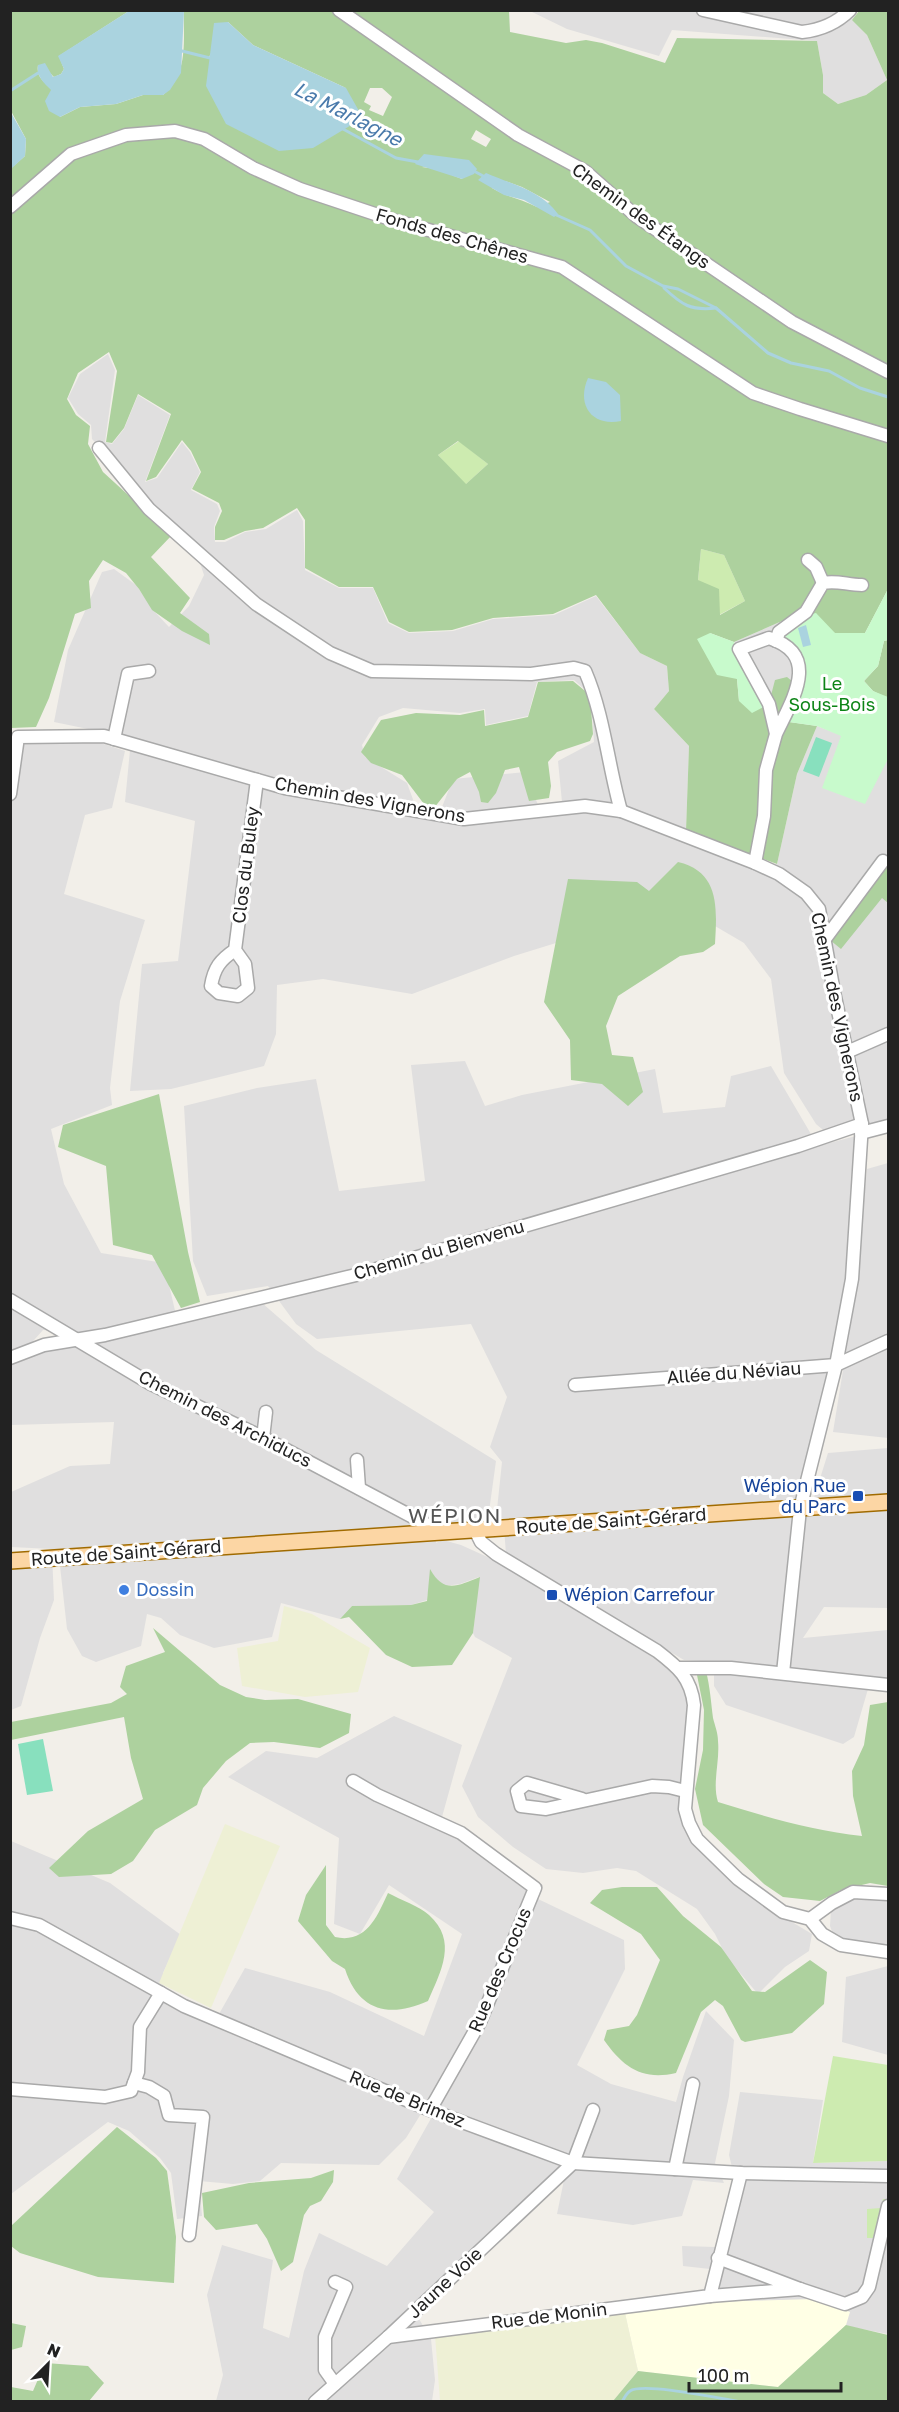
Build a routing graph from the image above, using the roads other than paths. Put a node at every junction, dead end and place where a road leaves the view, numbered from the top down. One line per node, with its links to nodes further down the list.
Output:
1 (339, 10): 5 (street, Chemin des Étangs)
2 (703, 10): 3 (street)
3 (850, 10)
4 (10, 207): 6 (street, Fonds des Chênes)
5 (888, 372)
6 (888, 436)
7 (99, 448): 18 (street)
8 (808, 560): 9 (street)
9 (823, 583): 10 (street); 11 (street)
10 (862, 585)
11 (776, 640): 13 (street); 13 (street)
12 (149, 672): 15 (street)
13 (776, 734): 20 (street)
14 (14, 737): 15 (street, Chemin des Vignerons); 17 (street, Chemin des Vignerons)
15 (114, 739): 16 (street, Chemin des Vignerons)
16 (257, 780): 18 (street, Chemin des Vignerons); 22 (street, Clos du Buley)
17 (10, 794)
18 (621, 811): 20 (street, Chemin des Vignerons)
19 (882, 861): 21 (street)
20 (755, 862): 21 (street, Chemin des Vignerons)
21 (825, 939): 24 (street, Chemin des Vignerons)
22 (235, 950)
23 (888, 1034): 24 (street)
24 (847, 1052): 26 (street, Chemin des Vignerons)
25 (888, 1126): 26 (street, Chemin du Bienvenu)
26 (862, 1129): 28 (street, Chemin du Bienvenu); 31 (street, Chemin des Vignerons)
27 (10, 1300): 28 (street, Chemin des Archiducs)
28 (77, 1340): 30 (street, Chemin du Bienvenu); 34 (street, Chemin des Archiducs)
29 (888, 1341): 31 (street, Allée du Néviau)
30 (10, 1358)
31 (836, 1365): 32 (street, Allée du Néviau); 38 (street, Chemin des Vignerons)
32 (575, 1385)
33 (266, 1412): 34 (street)
34 (263, 1438): 36 (street, Chemin des Archiducs)
35 (357, 1461): 36 (street)
36 (359, 1488): 40 (street, Chemin des Archiducs)
37 (888, 1502): 38 (main road, Route de Saint-Gérard)
38 (800, 1509): 39 (main road, Route de Saint-Gérard); 43 (street, Chemin des Vignerons)
39 (476, 1530): 40 (main road, Route de Saint-Gérard); 42 (street)
40 (442, 1533): 41 (main road, Route de Saint-Gérard)
41 (10, 1561)
42 (679, 1668): 43 (street); 46 (street)
43 (783, 1673): 44 (street)
44 (888, 1685)
45 (353, 1781): 56 (street, Rue des Crocus)
46 (685, 1791): 47 (street); 50 (street)
47 (582, 1799)
48 (888, 1894): 50 (street)
49 (10, 1918): 52 (street, Rue de Brimez)
50 (810, 1919): 51 (street)
51 (888, 1952)
52 (161, 1993): 53 (street); 56 (street, Rue de Brimez)
53 (134, 2083): 55 (street); 63 (street)
54 (693, 2084): 59 (street)
55 (10, 2090)
56 (430, 2110): 58 (street, Rue de Brimez)
57 (593, 2110): 58 (street)
58 (573, 2163): 59 (street, Rue de Brimez); 68 (street, Jaune Voie)
59 (675, 2169): 60 (street, Rue de Brimez)
60 (741, 2173): 61 (street, Rue de Brimez); 64 (street)
61 (888, 2176)
62 (888, 2206): 66 (street)
63 (189, 2235)
64 (718, 2258): 66 (street); 67 (street)
65 (335, 2282): 69 (street)
66 (800, 2289): 67 (street, Rue de Monin)
67 (710, 2296): 68 (street, Rue de Monin)
68 (388, 2337): 69 (street, Jaune Voie)
69 (335, 2384): 70 (street, Jaune Voie)
70 (315, 2402)

